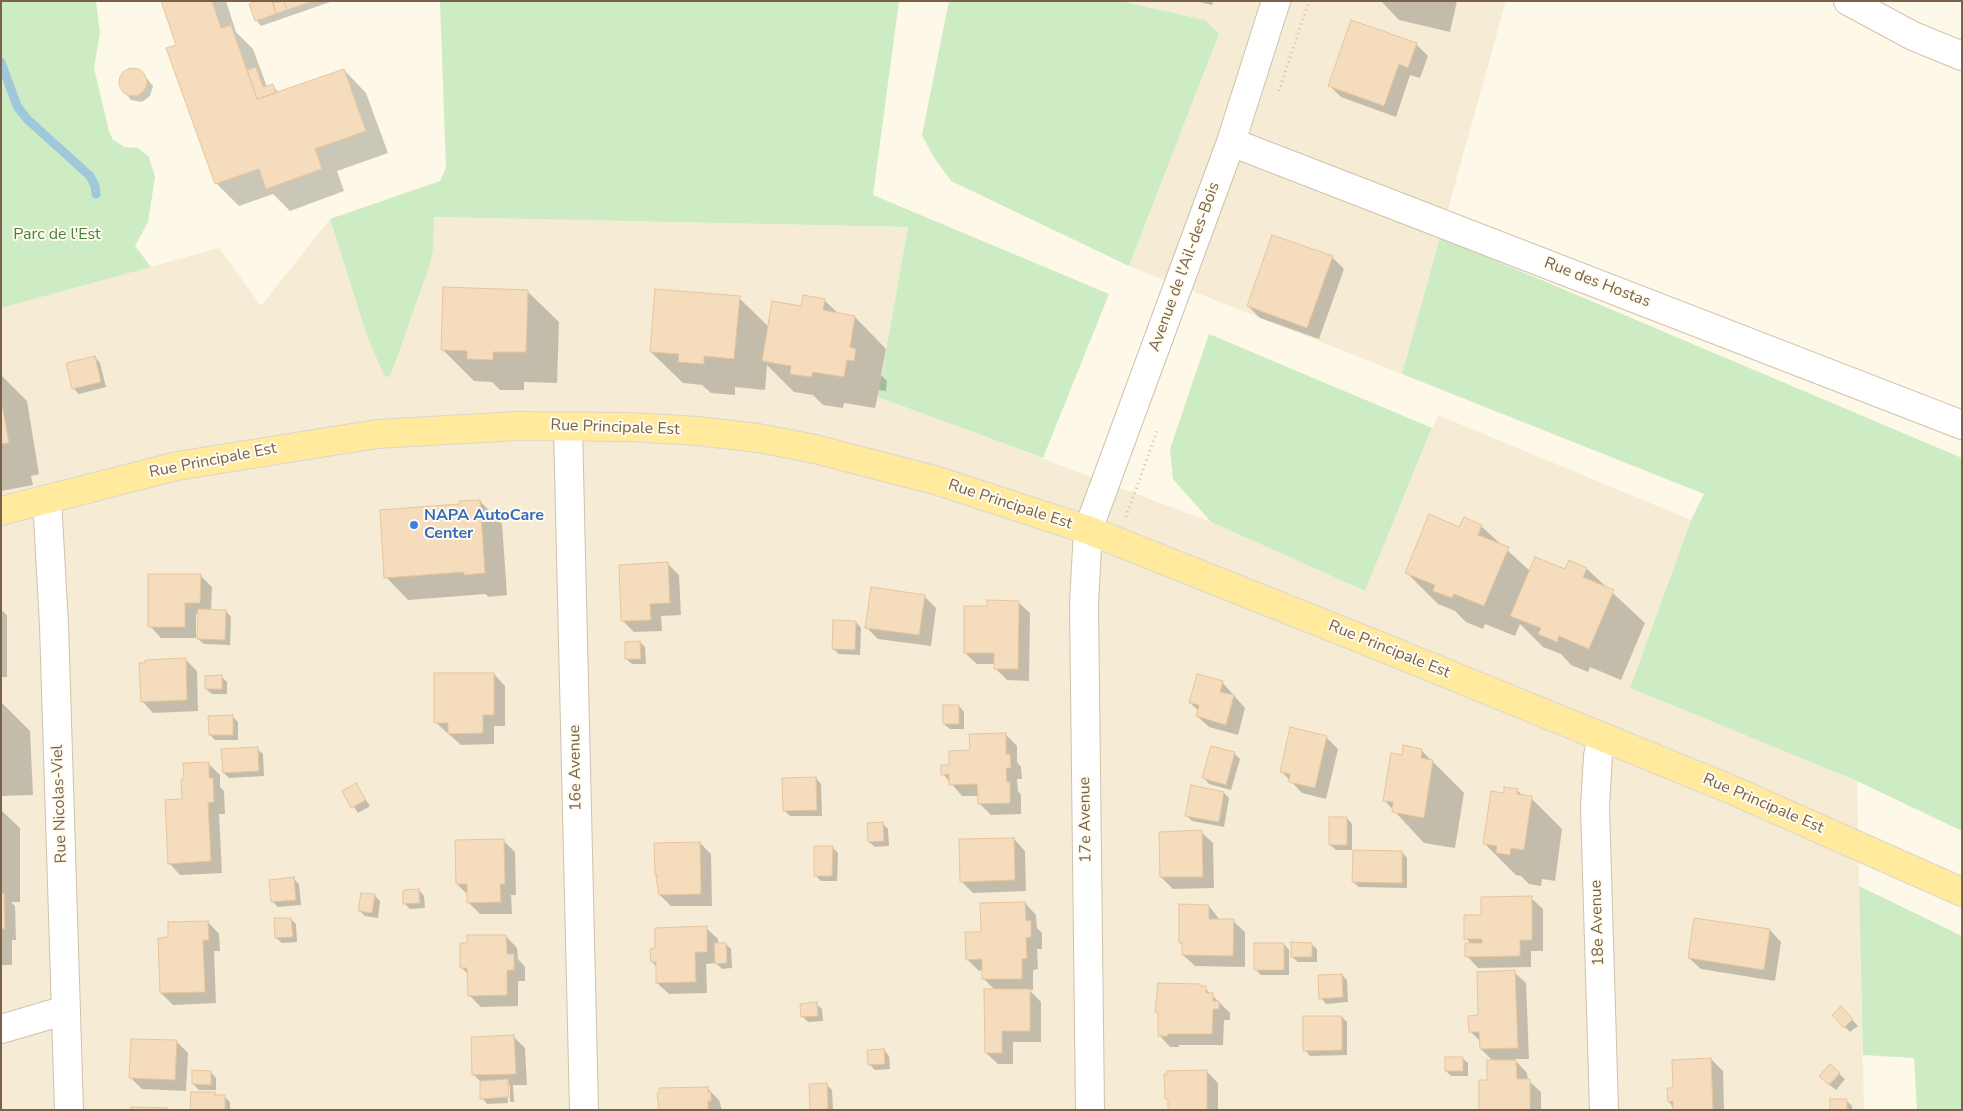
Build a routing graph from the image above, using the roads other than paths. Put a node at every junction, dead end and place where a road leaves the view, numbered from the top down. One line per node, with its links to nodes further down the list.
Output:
1 (1276, 1): 4 (street, Avenue de l'Ail-des-Bois)
2 (1848, 1): 3 (street)
3 (1962, 56)
4 (1231, 142): 5 (street, Rue des Hostas); 9 (street, Avenue de l'Ail-des-Bois)
5 (1962, 425)
6 (568, 426): 7 (main road, Rue Principale Est); 9 (main road, Rue Principale Est); 15 (street, 16e Avenue)
7 (47, 499): 8 (main road, Rue Principale Est); 12 (street, Rue Nicolas-Viel)
8 (1, 511)
9 (1088, 530): 10 (main road, Rue Principale Est); 16 (street, 17e Avenue)
10 (1602, 737): 11 (main road, Rue Principale Est); 17 (street, 18e Avenue)
11 (1962, 892)
12 (66, 1010): 13 (street); 14 (street, Rue Nicolas-Viel)
13 (1, 1029)
14 (69, 1110)
15 (584, 1110)
16 (1090, 1110)
17 (1604, 1110)

